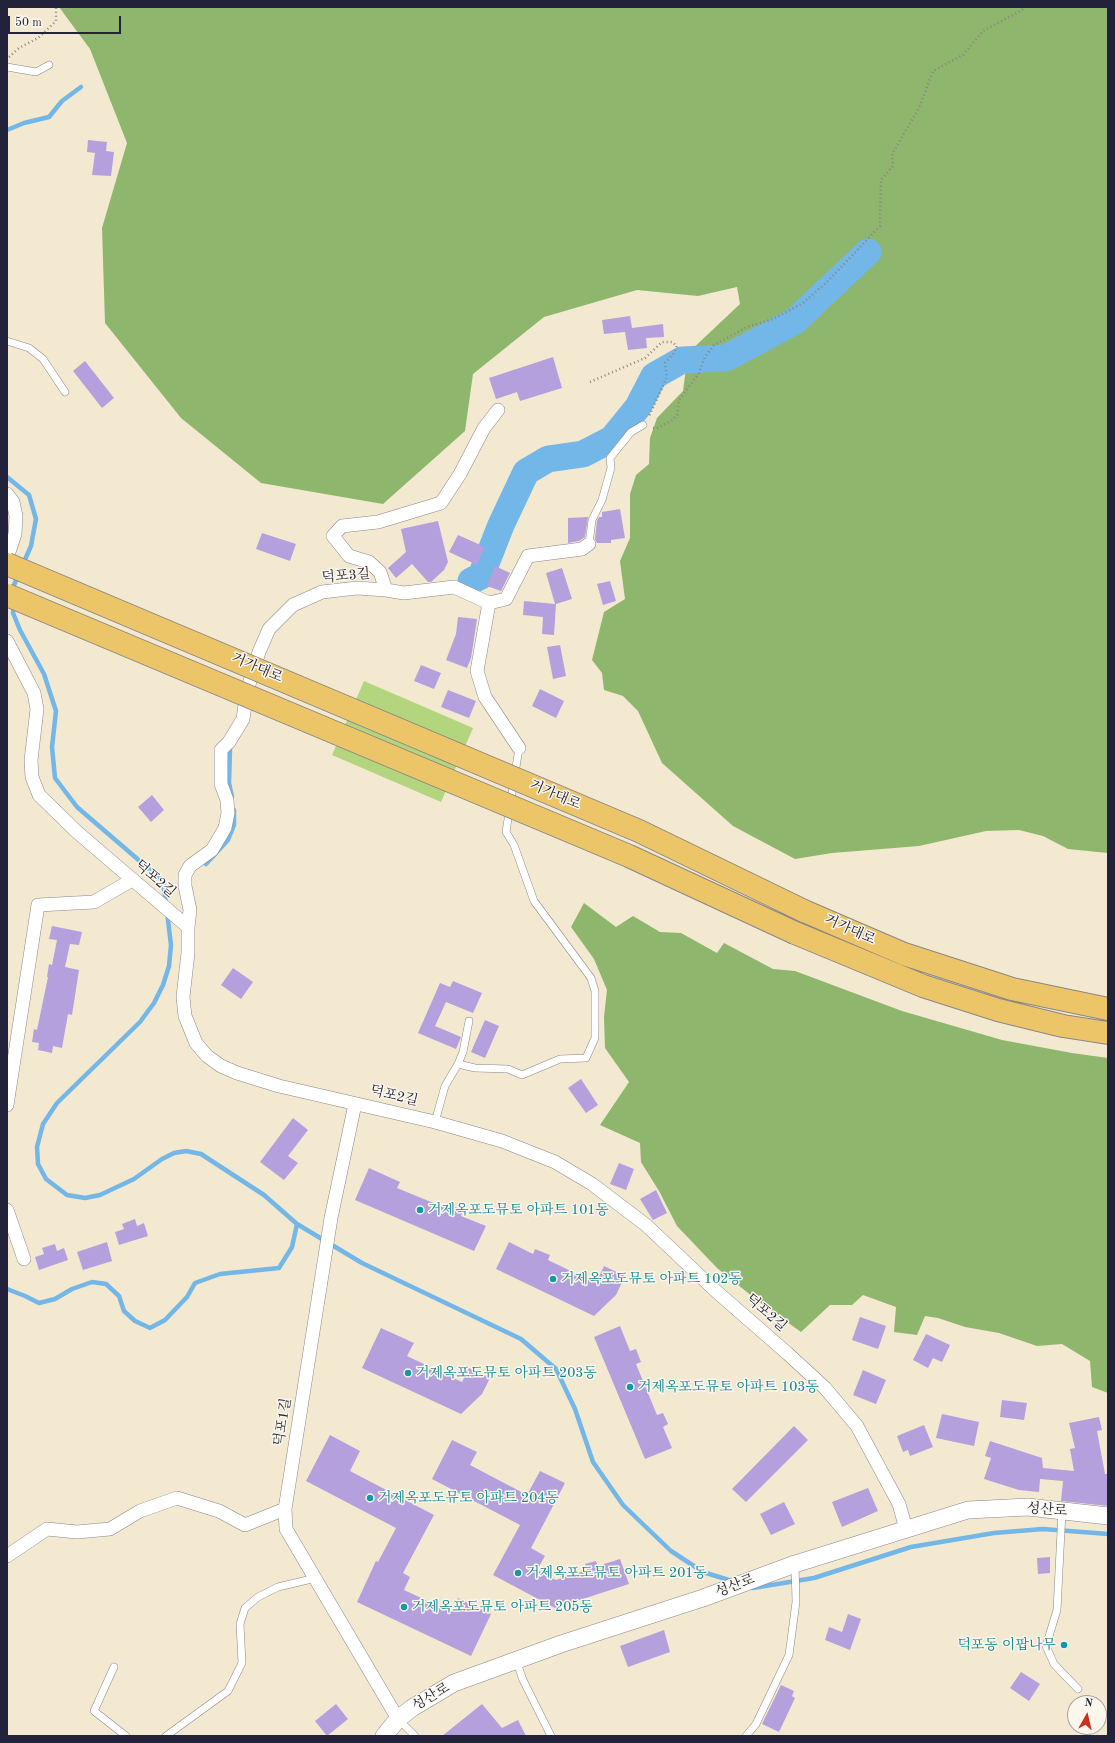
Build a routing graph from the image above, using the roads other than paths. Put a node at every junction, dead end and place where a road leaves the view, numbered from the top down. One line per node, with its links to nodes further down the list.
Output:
1 (50, 65): 2 (lane)
2 (7, 67)
3 (7, 340): 4 (lane)
4 (65, 392)
5 (498, 410): 11 (street)
6 (643, 425): 8 (lane)
7 (7, 494): 9 (street)
8 (589, 544): 13 (street)
9 (7, 558)
10 (7, 564): 18 (highway, 거가대로, bridge)
11 (386, 590): 13 (street, 덕포3길); 17 (street, 덕포3길)
12 (7, 595): 20 (highway, 거가대로, bridge)
13 (489, 603): 15 (street)
14 (7, 641): 16 (street, 덕포2길)
15 (519, 748): 21 (lane)
16 (132, 880): 17 (street, 덕포2길); 23 (street)
17 (188, 927): 22 (street, 덕포2길)
18 (1108, 1009)
19 (469, 1021): 21 (lane)
20 (1108, 1033)
21 (458, 1064): 24 (lane)
22 (355, 1104): 24 (street, 덕포2길); 27 (street, 덕포1길)
23 (7, 1105)
24 (435, 1122): 30 (street, 덕포2길)
25 (7, 1210): 26 (street)
26 (24, 1259)
27 (285, 1509): 31 (street); 33 (street, 덕포1길)
28 (1062, 1511): 29 (street, 성산로); 30 (street, 성산로); 36 (lane)
29 (1108, 1516)
30 (906, 1529): 32 (street, 성산로)
31 (7, 1556)
32 (795, 1564): 34 (street, 성산로); 43 (lane)
33 (316, 1578): 37 (street, 덕포1길); 39 (lane)
34 (516, 1660): 37 (street, 성산로); 42 (lane)
35 (114, 1666): 38 (lane)
36 (1078, 1689)
37 (398, 1719): 40 (street, 성산로); 41 (lane)
38 (126, 1736)
39 (166, 1736)
40 (384, 1736)
41 (415, 1736)
42 (551, 1736)
43 (746, 1736)

